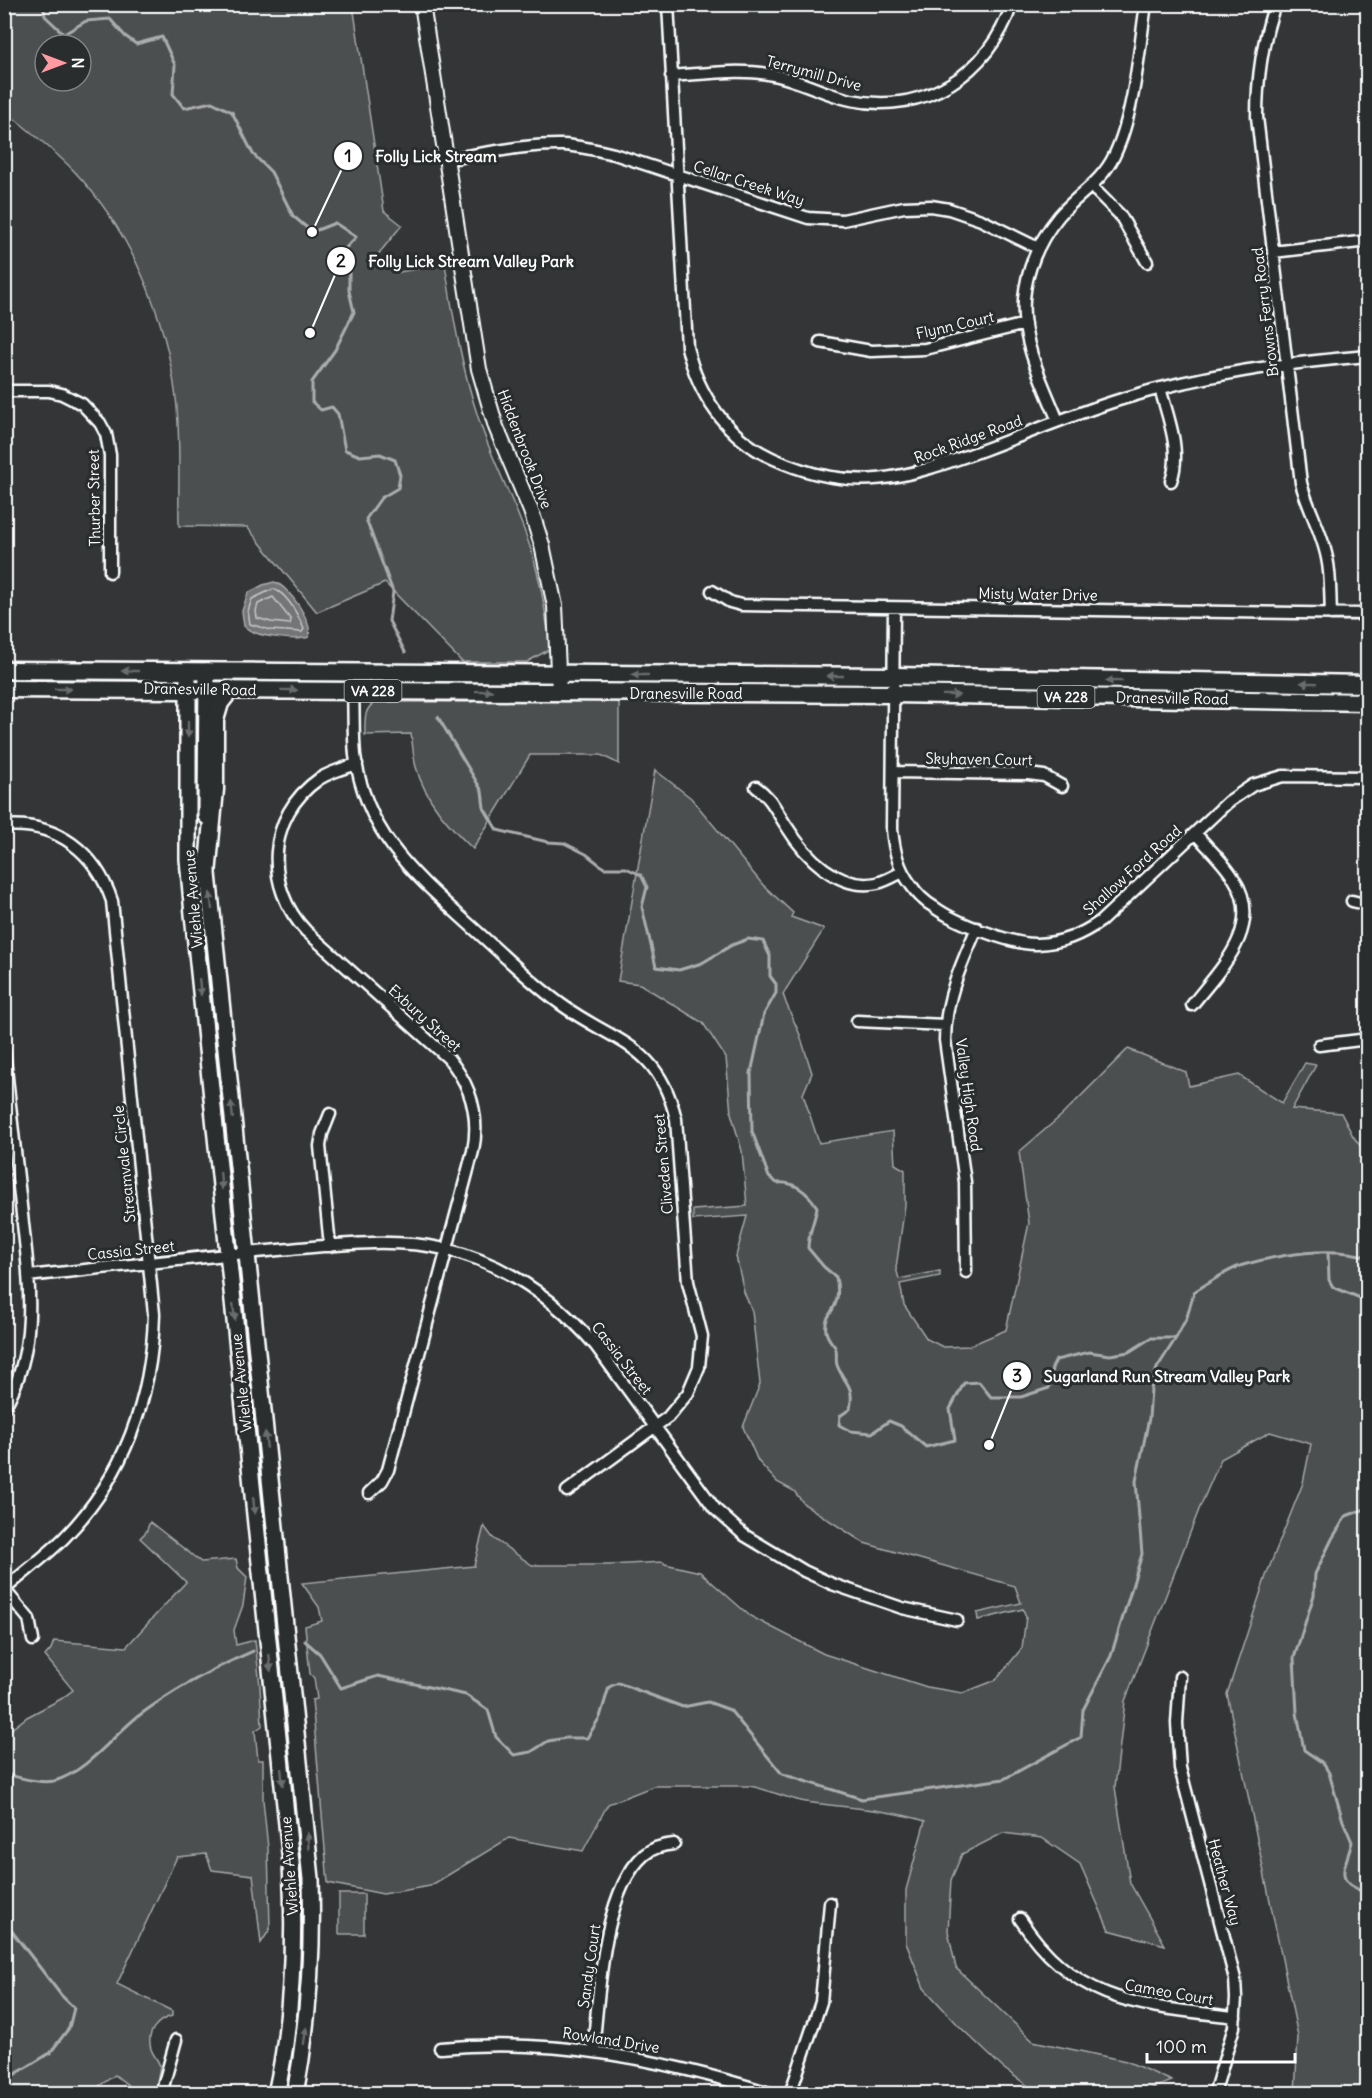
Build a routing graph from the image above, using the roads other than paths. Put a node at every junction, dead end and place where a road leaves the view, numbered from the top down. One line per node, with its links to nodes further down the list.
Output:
1 (441, 4): 6 (street)
2 (668, 4): 7 (street, Rock Ridge Road)
3 (1012, 4): 7 (street, Terrymill Drive)
4 (1146, 4): 10 (street)
5 (1275, 4): 13 (street, Browns Ferry Road)
6 (423, 6): 8 (street, Hiddenbrook Drive)
7 (671, 76): 9 (street, Rock Ridge Road)
8 (447, 159): 9 (street, Cellar Creek Way); 31 (street, Hiddenbrook Drive)
9 (677, 175): 12 (street, Cellar Creek Way); 21 (street, Rock Ridge Road)
10 (1092, 187): 12 (street); 14 (street)
11 (1368, 241): 13 (street)
12 (1038, 248): 15 (street)
13 (1273, 252): 18 (street, Browns Ferry Road)
14 (1147, 262)
15 (1025, 324): 16 (street, Flynn Court); 21 (street)
16 (820, 342)
17 (1368, 356): 18 (street, Rock Ridge Road)
18 (1287, 364): 19 (street, Rock Ridge Road); 26 (street, Browns Ferry Road)
19 (1160, 388): 21 (street, Rock Ridge Road); 22 (street)
20 (4, 391): 23 (street, Thurber Street)
21 (1058, 421)
22 (1171, 481)
23 (110, 572)
24 (712, 591): 25 (street, Misty Water Drive)
25 (894, 608): 26 (street, Misty Water Drive); 32 (street, Shallow Ford Road)
26 (1331, 614): 27 (street, Misty Water Drive)
27 (1368, 614)
28 (4, 670): 29 (main road, Dranesville Road / VA 228, one-way to 28)
29 (188, 671): 30 (main road, Dranesville Road / VA 228); 35 (main road, Wiehle Avenue)
30 (207, 671): 31 (main road, Dranesville Road / VA 228); 36 (main road, Wiehle Avenue)
31 (559, 674): 32 (main road, Dranesville Road / VA 228, one-way to 31); 39 (street, Hiddenbrook Drive)
32 (893, 676): 33 (main road, Dranesville Road / VA 228, one-way to 32); 40 (street, Shallow Ford Road)
33 (1368, 684)
34 (4, 689): 35 (main road, Dranesville Road / VA 228, one-way to 35)
35 (188, 689): 36 (main road, Dranesville Road / VA 228); 65 (main road, Wiehle Avenue, one-way to 65)
36 (207, 689): 37 (main road, Dranesville Road / VA 228); 50 (main road, Wiehle Avenue)
37 (231, 689): 38 (main road, Dranesville Road / VA 228, one-way to 38); 50 (main road)
38 (353, 691): 39 (main road, Dranesville Road / VA 228, one-way to 39); 42 (street, Cliveden Street)
39 (559, 692): 40 (main road, Dranesville Road / VA 228)
40 (893, 694): 41 (main road, Dranesville Road / VA 228, one-way to 41); 43 (street, Shallow Ford Road)
41 (1368, 702)
42 (357, 764): 63 (street, Exbury Street); 70 (street, Cliveden Street)
43 (893, 772): 45 (street, Skyhaven Court); 49 (street, Shallow Ford Road)
44 (1368, 777): 48 (street, Shallow Ford Road)
45 (1062, 786)
46 (756, 787): 49 (street)
47 (4, 826): 66 (street, Streamvale Circle)
48 (1195, 833): 53 (street, Shallow Ford Road); 54 (street)
49 (902, 872): 53 (street, Shallow Ford Road)
50 (207, 875): 64 (main road, Wiehle Avenue, one-way to 50)
51 (1352, 901): 52 (street)
52 (1368, 905)
53 (977, 928): 56 (street, Valley High Road)
54 (1192, 1005)
55 (857, 1021): 56 (street)
56 (945, 1025): 67 (street, Valley High Road)
57 (1368, 1039): 58 (street)
58 (1318, 1045)
59 (4, 1050): 60 (street)
60 (6, 1073): 68 (street)
61 (330, 1114): 62 (street)
62 (330, 1245): 63 (street, Cassia Street); 64 (street, Cassia Street)
63 (447, 1250): 70 (street, Cassia Street); 72 (street, Exbury Street)
64 (247, 1252): 65 (street, Cassia Street); 86 (main road, Wiehle Avenue, one-way to 64)
65 (228, 1254): 66 (street, Cassia Street); 85 (main road, Wiehle Avenue, one-way to 85)
66 (150, 1263): 68 (street, Cassia Street); 73 (street, Streamvale Circle)
67 (966, 1272)
68 (28, 1276): 69 (street)
69 (4, 1408)
70 (655, 1427): 71 (street, Cliveden Street); 74 (street, Cassia Street)
71 (567, 1491)
72 (369, 1493)
73 (5, 1589): 75 (street)
74 (957, 1620)
75 (33, 1640)
76 (1180, 1677): 80 (street, Heather Way)
77 (674, 1844): 83 (street, Sandy Court)
78 (830, 1903): 88 (street)
79 (1020, 1918): 80 (street, Cameo Court)
80 (1235, 2017): 89 (street, Heather Way)
81 (176, 2040): 84 (street)
82 (440, 2048): 83 (street, Rowland Drive)
83 (593, 2050): 87 (street, Rowland Drive)
84 (161, 2094)
85 (276, 2094)
86 (295, 2094)
87 (773, 2094)
88 (790, 2094)
89 (1214, 2094)

